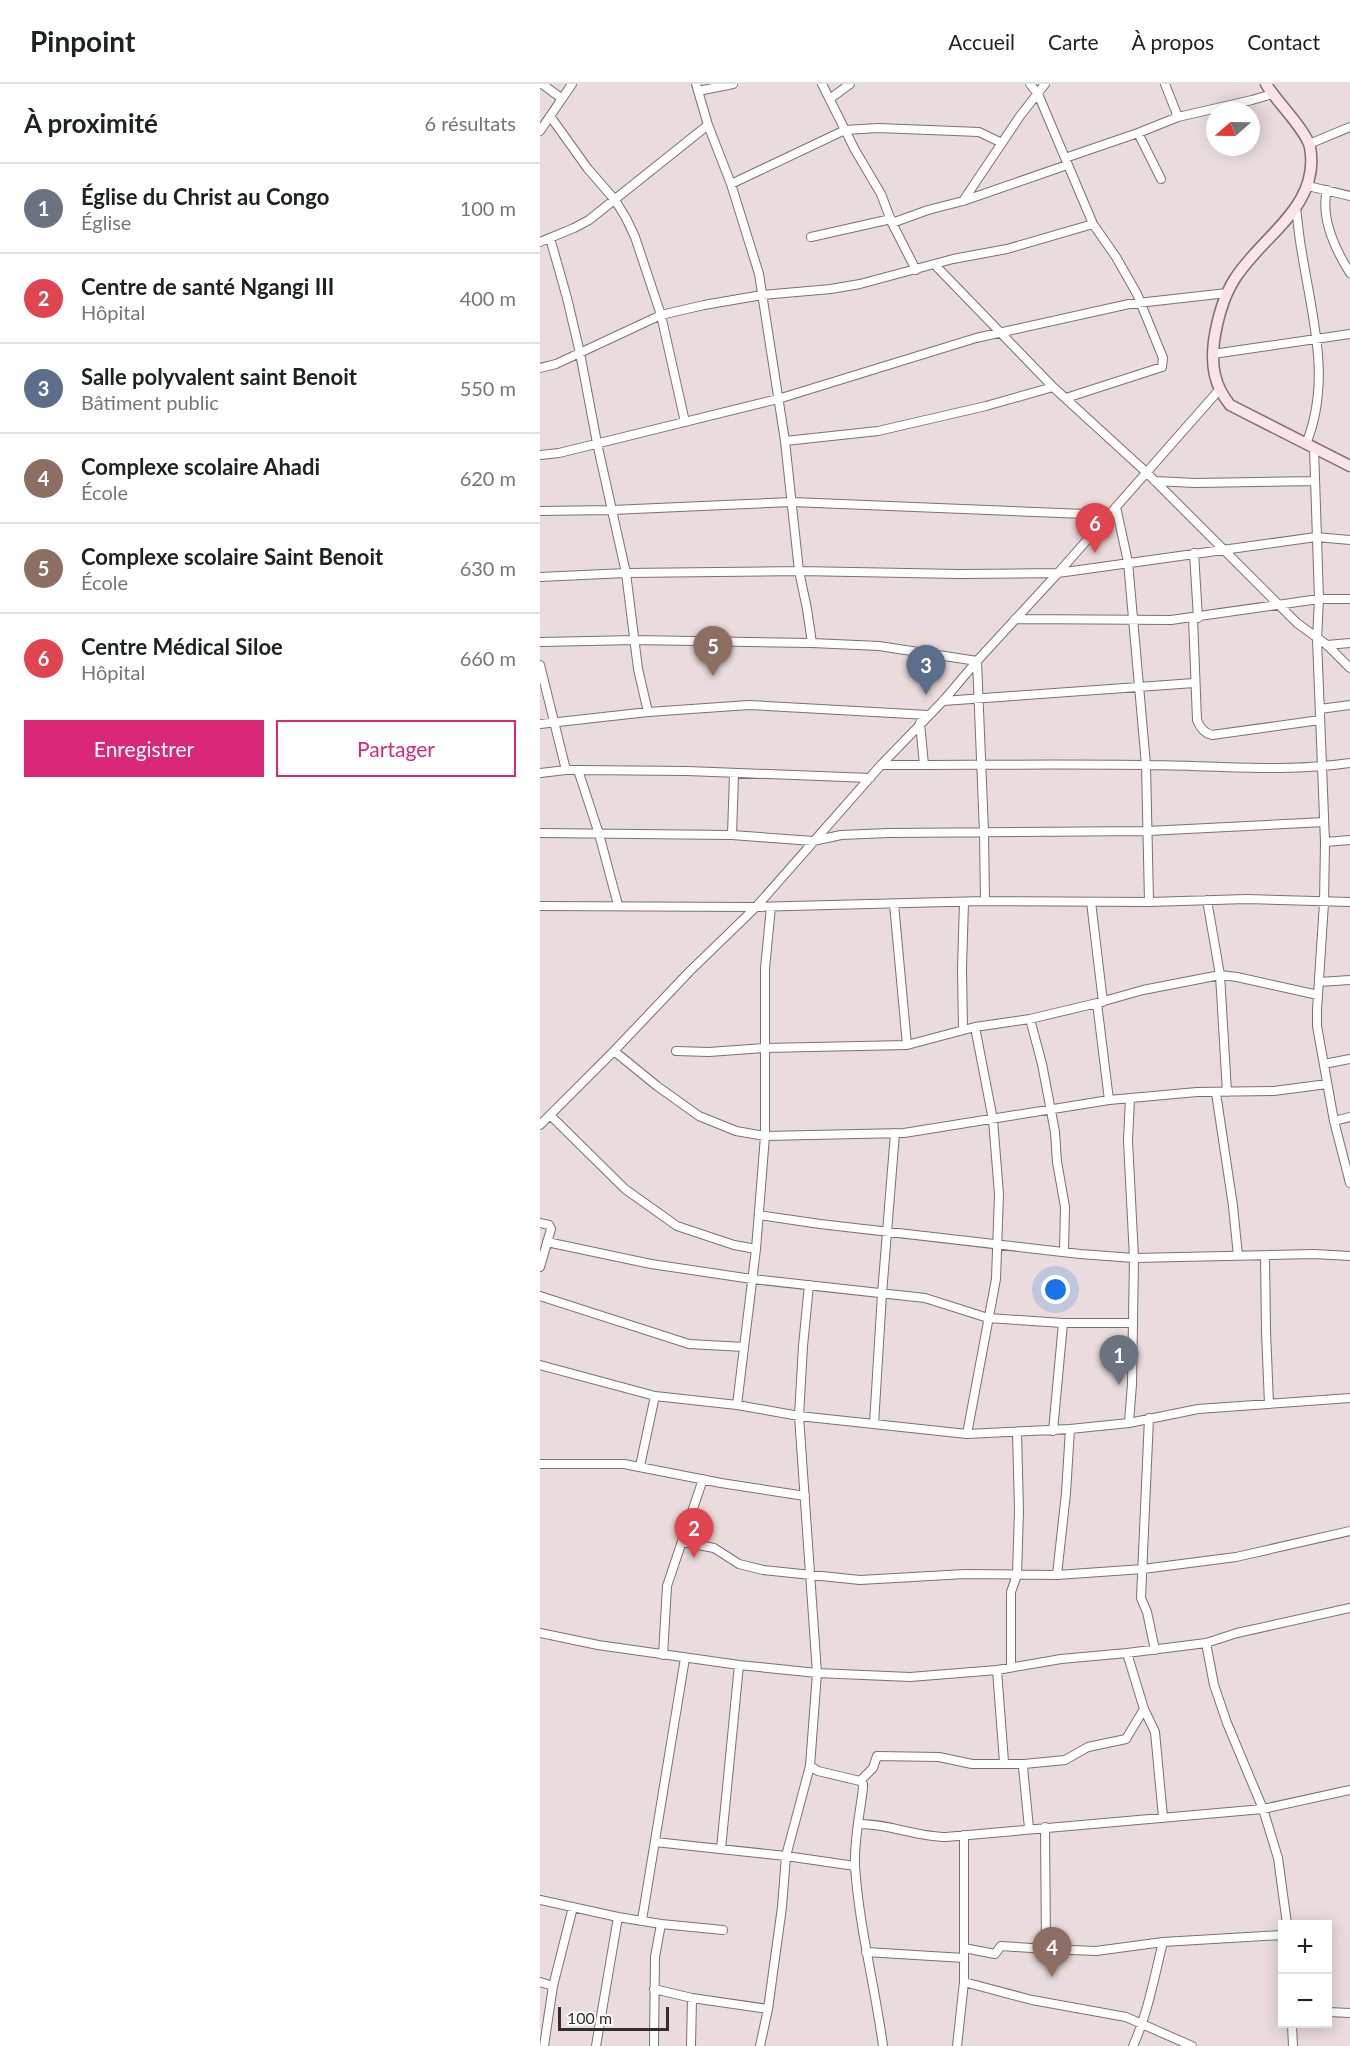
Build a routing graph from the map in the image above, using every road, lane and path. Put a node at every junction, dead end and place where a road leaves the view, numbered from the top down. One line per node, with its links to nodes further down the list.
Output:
1 (542, 84): 12 (street)
2 (572, 84): 12 (street)
3 (733, 84): 9 (street)
4 (822, 84): 13 (street)
5 (850, 84): 13 (street)
6 (1030, 84): 11 (street)
7 (1045, 84): 11 (street)
8 (1165, 84): 15 (street)
9 (697, 87): 16 (street)
10 (1269, 89): 15 (street); 22 (main road)
11 (1038, 94): 21 (street); 23 (street)
12 (561, 98): 14 (street)
13 (831, 98): 18 (street)
14 (550, 116): 19 (street); 29 (street)
15 (1178, 117): 20 (street)
16 (708, 125): 25 (street); 29 (street)
17 (1350, 127): 22 (street)
18 (845, 130): 21 (street); 25 (street); 32 (street)
19 (540, 131)
20 (1138, 133): 23 (street); 24 (street)
21 (1002, 143): 30 (street)
22 (1309, 144): 26 (main road)
23 (1066, 161): 30 (street); 33 (street)
24 (1161, 178)
25 (731, 184): 41 (street)
26 (1308, 186): 27 (street); 31 (main road)
27 (1327, 190): 28 (street); 39 (street)
28 (1350, 196)
29 (615, 200): 35 (street); 43 (street)
30 (963, 201): 32 (street)
31 (1296, 208): 40 (main road); 46 (street)
32 (891, 221): 34 (street); 38 (street)
33 (1093, 224): 37 (street); 42 (street)
34 (811, 237)
35 (550, 238): 36 (street); 47 (street)
36 (540, 242)
37 (935, 265): 38 (street); 44 (street)
38 (916, 270): 41 (street)
39 (1349, 271)
40 (1227, 293): 42 (street); 48 (main road)
41 (762, 296): 43 (street); 53 (street)
42 (1141, 302): 44 (street); 52 (street)
43 (662, 315): 47 (street); 54 (street)
44 (1000, 333): 50 (street); 53 (street)
45 (1350, 334): 46 (street)
46 (1317, 338): 48 (street); 57 (street)
47 (580, 353): 49 (street); 56 (street)
48 (1213, 354): 51 (main road)
49 (540, 368)
50 (1053, 387): 52 (street); 55 (street)
51 (1219, 390): 57 (main road); 60 (street)
52 (1066, 398): 60 (street)
53 (778, 399): 54 (street); 55 (street)
54 (685, 422): 56 (street)
55 (785, 441): 63 (street)
56 (597, 443): 58 (street); 65 (street)
57 (1310, 446): 59 (main road); 62 (street)
58 (540, 455)
59 (1350, 466)
60 (1146, 472): 61 (street); 64 (street)
61 (1155, 481): 62 (street); 70 (street)
62 (1315, 481): 68 (street)
63 (792, 502): 65 (street); 67 (street); 73 (street)
64 (1116, 507): 67 (street); 72 (street)
65 (612, 510): 66 (street); 74 (street)
66 (540, 511)
67 (1109, 515): 75 (street)
68 (1316, 537): 69 (street); 70 (street); 77 (street)
69 (1350, 540)
70 (1222, 549): 71 (street); 79 (street)
71 (1194, 553): 72 (street); 80 (street)
72 (1128, 562): 75 (street); 82 (street)
73 (799, 571): 74 (street); 75 (street); 86 (street)
74 (626, 573): 76 (street); 84 (street)
75 (1058, 573): 81 (street)
76 (540, 577)
77 (1319, 599): 78 (street); 79 (street); 83 (street)
78 (1350, 599)
79 (1279, 605): 80 (street); 83 (street)
80 (1196, 618): 82 (street); 92 (street)
81 (1015, 619): 82 (street); 89 (street)
82 (1132, 620): 93 (street)
83 (1317, 639): 88 (street); 97 (street)
84 (636, 640): 85 (street); 86 (street); 98 (street)
85 (540, 642)
86 (812, 643): 89 (street)
87 (1350, 643): 88 (street)
88 (1326, 645): 91 (street)
89 (977, 661): 94 (street); 95 (street)
90 (540, 665): 101 (street)
91 (1350, 668)
92 (1194, 683): 93 (street); 100 (street)
93 (1138, 687): 94 (street); 108 (street)
94 (977, 698): 95 (street); 107 (street)
95 (943, 701): 99 (street)
96 (1350, 705): 97 (street)
97 (1320, 709): 100 (street)
98 (648, 712): 99 (street); 101 (street)
99 (928, 715): 102 (street)
100 (1320, 720): 109 (street)
101 (553, 723): 103 (street); 110 (street)
102 (920, 723): 105 (street); 106 (street)
103 (540, 724)
104 (1350, 763): 109 (street)
105 (881, 765): 106 (street); 114 (street)
106 (924, 765): 107 (street)
107 (982, 765): 108 (street); 117 (street)
108 (1146, 765): 109 (street); 116 (street)
109 (1322, 767): 115 (street)
110 (566, 770): 111 (street); 112 (street)
111 (578, 770): 113 (street); 119 (street)
112 (540, 773)
113 (734, 774): 114 (street); 120 (street)
114 (870, 778): 122 (street)
115 (1324, 822): 116 (street); 123 (street)
116 (1148, 831): 117 (street); 128 (street)
117 (984, 832): 122 (street); 125 (street)
118 (540, 834): 119 (street)
119 (599, 834): 120 (street); 132 (street)
120 (732, 835): 122 (street)
121 (1350, 840): 123 (street)
122 (813, 841): 134 (street)
123 (1325, 842): 130 (street)
124 (1207, 900): 128 (street); 130 (street); 136 (street)
125 (985, 901): 126 (street); 127 (street)
126 (964, 902): 131 (street); 143 (street)
127 (1091, 902): 128 (street); 140 (street)
128 (1149, 902)
129 (1350, 902): 130 (street)
130 (1324, 903): 138 (street)
131 (894, 904): 135 (street); 144 (street)
132 (618, 905): 133 (street); 134 (street)
133 (540, 906)
134 (756, 907): 135 (street); 146 (street)
135 (771, 907): 145 (street)
136 (1220, 975): 139 (street); 140 (street); 151 (street)
137 (1350, 980): 138 (street)
138 (1320, 982): 139 (street)
139 (1318, 995): 149 (street)
140 (1100, 1003): 141 (street); 154 (street)
141 (1030, 1018): 142 (street); 155 (street)
142 (975, 1027): 143 (street); 158 (street)
143 (963, 1030): 144 (street)
144 (907, 1045): 145 (street)
145 (765, 1048): 147 (street); 162 (street)
146 (614, 1051): 156 (street); 162 (street)
147 (676, 1052)
148 (1350, 1059): 149 (street)
149 (1324, 1064): 150 (street)
150 (1328, 1084): 151 (street); 159 (street)
151 (1227, 1092): 152 (street)
152 (1216, 1093): 153 (street); 171 (street)
153 (1130, 1098): 154 (street); 174 (street)
154 (1109, 1100): 155 (street)
155 (1050, 1110): 158 (street); 170 (street)
156 (551, 1116): 160 (street); 169 (street)
157 (1350, 1117): 159 (street)
158 (993, 1120): 161 (street); 168 (street)
159 (1334, 1121): 163 (street)
160 (540, 1125)
161 (895, 1133): 162 (street); 166 (street)
162 (765, 1136): 164 (street)
163 (1350, 1179)
164 (759, 1215): 166 (street); 169 (street)
165 (540, 1223): 167 (street)
166 (887, 1231): 168 (street); 178 (street)
167 (547, 1242): 175 (street); 176 (street)
168 (998, 1245): 170 (street); 180 (street)
169 (756, 1249): 176 (street)
170 (1064, 1252): 174 (street)
171 (1238, 1256): 172 (street); 174 (street)
172 (1265, 1256): 173 (street); 187 (street)
173 (1350, 1256)
174 (1134, 1258): 182 (street)
175 (540, 1267)
176 (752, 1279): 177 (street); 183 (street)
177 (809, 1286): 178 (street); 189 (street)
178 (882, 1294): 180 (street); 192 (street)
179 (540, 1296): 183 (street)
180 (988, 1318): 181 (street); 196 (street)
181 (1062, 1323): 182 (street); 194 (street)
182 (1133, 1323): 191 (street)
183 (744, 1347): 188 (street)
184 (540, 1365): 185 (street)
185 (655, 1396): 188 (street); 198 (street)
186 (1350, 1398): 187 (street)
187 (1269, 1404): 190 (street)
188 (737, 1405): 189 (street)
189 (799, 1416): 192 (street); 200 (street)
190 (1149, 1418): 191 (street); 203 (street)
191 (1129, 1423): 193 (street)
192 (874, 1424): 196 (street)
193 (1070, 1429): 194 (street); 206 (street)
194 (1053, 1431): 195 (street)
195 (1017, 1433): 196 (street); 205 (street)
196 (967, 1434)
197 (540, 1464): 198 (street)
198 (640, 1466): 199 (street)
199 (703, 1479): 200 (street); 202 (street)
200 (804, 1496): 204 (street)
201 (1350, 1531): 203 (street)
202 (682, 1542): 204 (street); 212 (street)
203 (1143, 1569): 206 (street); 210 (street)
204 (811, 1575): 205 (street); 217 (street)
205 (1017, 1575): 206 (street); 215 (street)
206 (1057, 1575)
207 (1350, 1608): 209 (street)
208 (540, 1633): 212 (street)
209 (1206, 1643): 210 (street); 224 (street)
210 (1155, 1650): 211 (street)
211 (1127, 1653): 215 (street); 218 (street)
212 (663, 1655): 213 (street)
213 (685, 1658): 214 (street); 230 (street)
214 (739, 1665): 217 (street); 231 (street)
215 (1011, 1667): 216 (street)
216 (996, 1670): 217 (street); 219 (street)
217 (818, 1673): 221 (street)
218 (1144, 1708): 220 (street); 225 (street)
219 (1004, 1762): 220 (street); 222 (street)
220 (1024, 1764): 228 (street)
221 (810, 1766): 222 (street); 232 (street)
222 (860, 1781): 226 (street)
223 (1350, 1790): 224 (street)
224 (1263, 1809): 225 (street); 238 (street)
225 (1163, 1817): 227 (street)
226 (858, 1824): 229 (street); 233 (street)
227 (1045, 1827): 228 (street); 244 (street)
228 (1029, 1828): 229 (street)
229 (964, 1835): 243 (street)
230 (655, 1842): 231 (street); 237 (street)
231 (721, 1849): 232 (street)
232 (786, 1856): 233 (street); 252 (street)
233 (855, 1866): 245 (street)
234 (540, 1900): 235 (street)
235 (573, 1907): 236 (street); 249 (street)
236 (618, 1917): 237 (street); 258 (street)
237 (642, 1920): 239 (street)
238 (1286, 1920)
239 (661, 1924): 240 (street); 250 (street)
240 (723, 1930)
241 (1278, 1935): 242 (street)
242 (1163, 1942): 244 (street); 255 (street)
243 (964, 1948): 244 (street); 246 (street)
244 (1046, 1949)
245 (866, 1952): 246 (street); 262 (street)
246 (964, 1959): 248 (street)
247 (540, 1982): 249 (street)
248 (964, 1982): 255 (street); 263 (street)
249 (554, 1986): 257 (street)
250 (654, 1989): 251 (street); 259 (street)
251 (692, 1998): 252 (street); 260 (street)
252 (768, 2009): 261 (street)
253 (1332, 2012): 254 (street)
254 (1350, 2013)
255 (1143, 2024): 264 (street); 265 (street)
256 (1292, 2028): 266 (street)
257 (544, 2046)
258 (596, 2046)
259 (654, 2046)
260 (691, 2046)
261 (760, 2046)
262 (883, 2046)
263 (957, 2046)
264 (1133, 2046)
265 (1192, 2046)
266 (1293, 2046)

